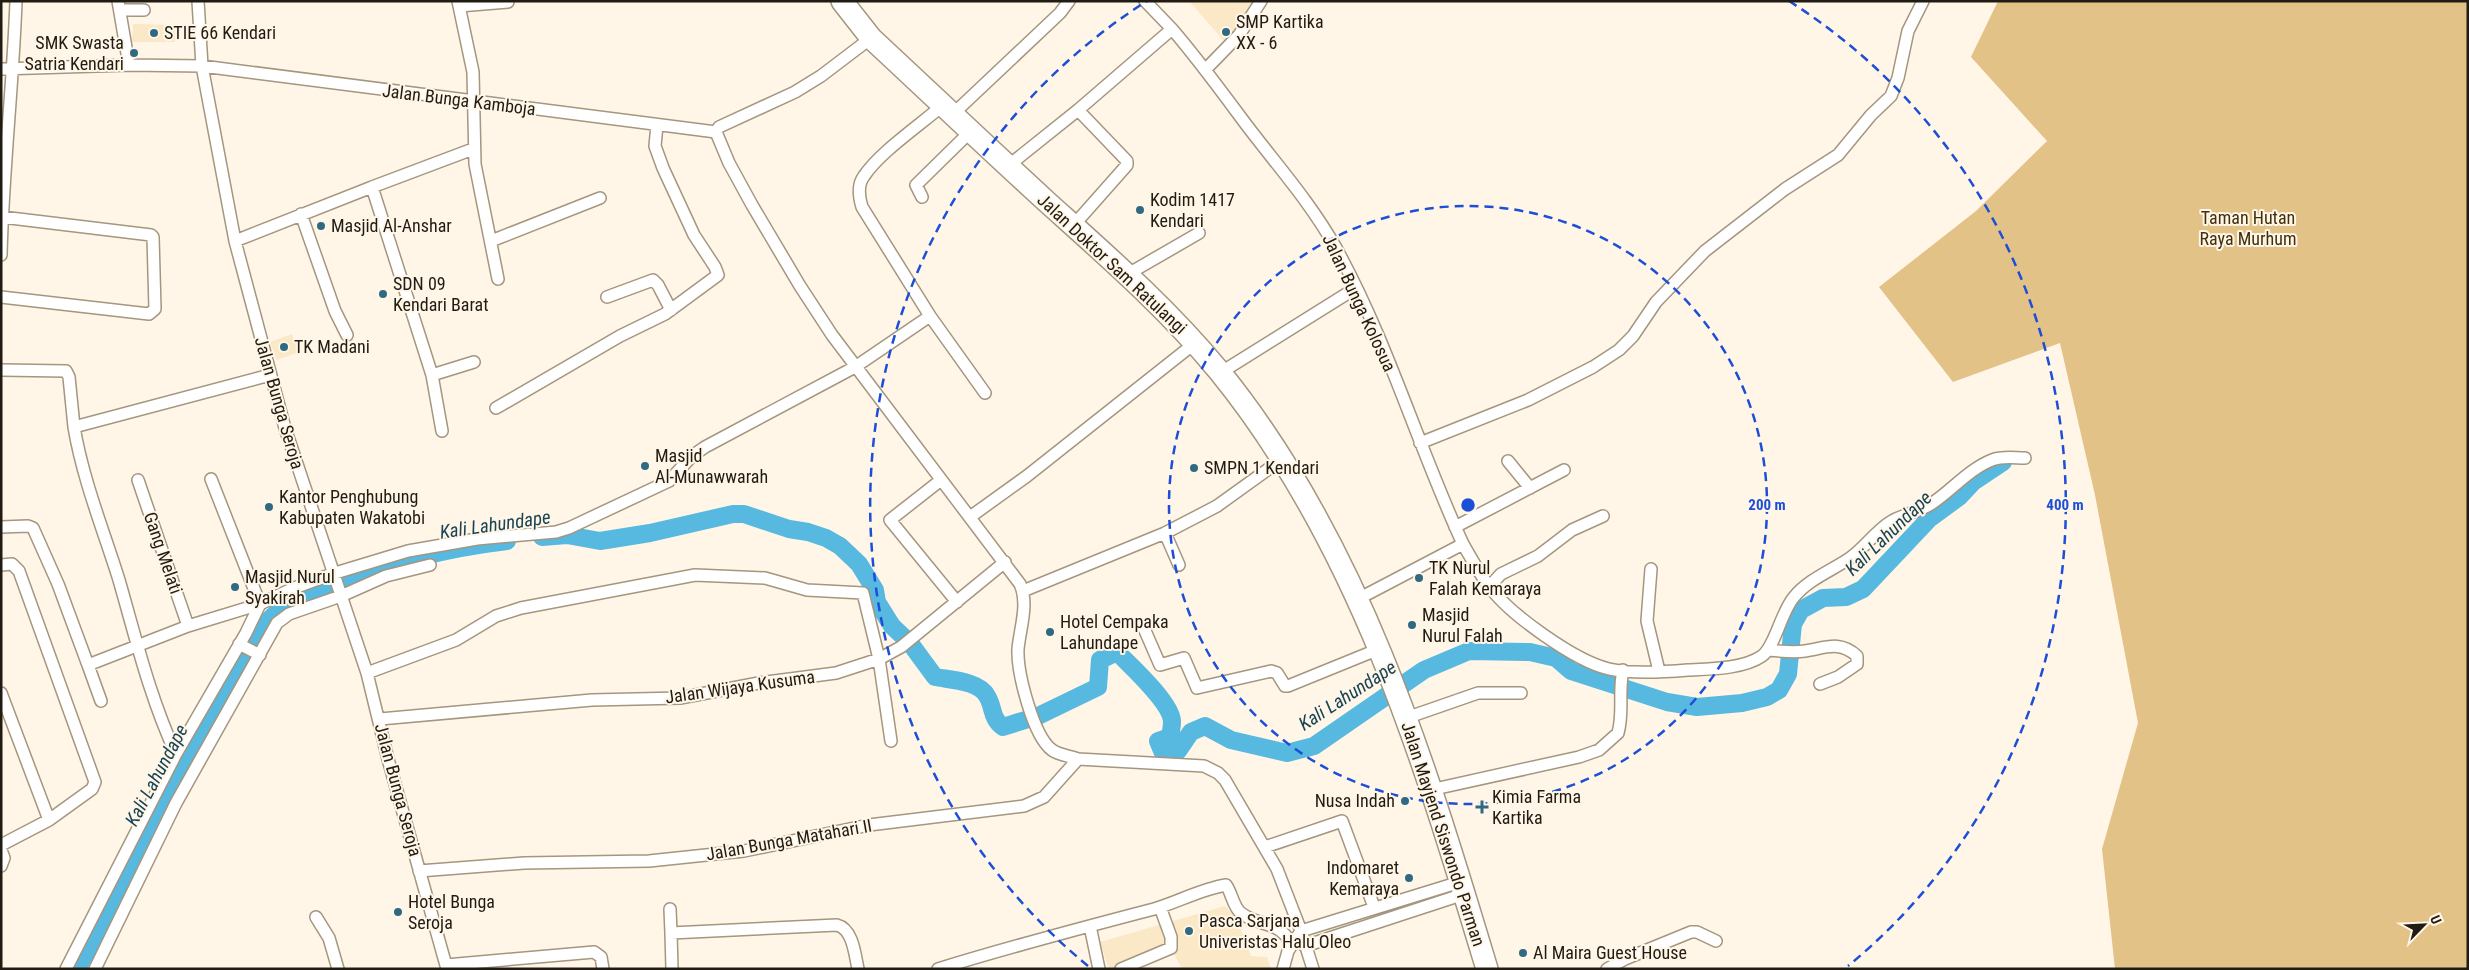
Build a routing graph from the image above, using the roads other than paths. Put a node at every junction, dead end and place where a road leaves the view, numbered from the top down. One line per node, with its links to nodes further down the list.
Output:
1 (16, 1): 16 (street)
2 (198, 1): 15 (street, Jalan Bunga Seroja)
3 (842, 1): 13 (highway, Jalan Doktor Sam Ratulangi)
4 (1069, 1): 20 (street)
5 (1146, 1): 12 (street, Jalan Bunga Kolosua)
6 (1261, 1): 17 (street)
7 (1923, 1): 56 (street)
8 (508, 2): 9 (street)
9 (459, 3): 19 (street)
10 (119, 5): 11 (street); 14 (street)
11 (144, 10)
12 (1172, 29): 17 (street, Jalan Bunga Kolosua); 21 (street)
13 (871, 38): 20 (highway, Jalan Doktor Sam Ratulangi); 24 (street)
14 (129, 65): 15 (street, Jalan Bunga Kamboja); 16 (street, Jalan Bunga Kamboja)
15 (202, 66): 19 (street, Jalan Bunga Kamboja); 34 (street, Jalan Bunga Seroja)
16 (14, 68): 18 (street, Jalan Bunga Kamboja); 31 (street)
17 (1206, 68): 39 (street, Jalan Bunga Kolosua)
18 (1, 70)
19 (475, 102): 22 (street, Jalan Bunga Kamboja); 25 (street)
20 (948, 110): 23 (highway, Jalan Doktor Sam Ratulangi); 43 (street)
21 (1078, 110): 26 (street); 32 (street)
22 (657, 125): 24 (street, Jalan Bunga Kamboja); 42 (street)
23 (972, 130): 26 (highway, Jalan Doktor Sam Ratulangi); 28 (street)
24 (716, 132): 47 (street)
25 (473, 149): 27 (street); 35 (street)
26 (1008, 166): 32 (highway, Jalan Doktor Sam Ratulangi)
27 (372, 186): 30 (street); 51 (street)
28 (922, 197)
29 (600, 198): 35 (street)
30 (301, 214): 34 (street); 44 (street)
31 (2, 217): 36 (street); 41 (street)
32 (1074, 226): 37 (highway, Jalan Doktor Sam Ratulangi)
33 (1199, 233): 37 (street)
34 (235, 241): 50 (street, Jalan Bunga Seroja)
35 (491, 241): 38 (street)
36 (1, 255)
37 (1128, 274): 45 (highway, Jalan Doktor Sam Ratulangi)
38 (498, 279)
39 (1356, 288): 49 (street); 56 (street, Jalan Bunga Kolosua)
40 (607, 296): 42 (street)
41 (1, 297)
42 (671, 310): 53 (street)
43 (930, 316): 47 (street); 52 (street)
44 (347, 335)
45 (1195, 343): 49 (highway, Jalan Doktor Sam Ratulangi); 66 (street)
46 (474, 362): 51 (street)
47 (856, 368): 63 (street); 76 (street)
48 (1, 370): 54 (street)
49 (1220, 373): 58 (highway, Jalan Doktor Sam Ratulangi)
50 (270, 375): 54 (street); 76 (street, Jalan Bunga Seroja)
51 (432, 375): 55 (street)
52 (985, 393)
53 (496, 408)
54 (74, 427): 88 (street)
55 (442, 431)
56 (1420, 443): 67 (street, Jalan Bunga Kolosua)
57 (2025, 458): 90 (street)
58 (1281, 460): 69 (street); 80 (highway, Jalan Doktor Sam Ratulangi)
59 (1508, 461): 64 (street)
60 (1564, 470): 64 (street)
61 (211, 479): 82 (street)
62 (138, 480): 85 (street, Gang Melati)
63 (941, 480): 66 (street); 81 (street)
64 (1530, 488): 67 (street)
65 (1603, 516): 77 (street)
66 (970, 518): 71 (street)
67 (1455, 527): 70 (street, Jalan Bunga Kolosua)
68 (1, 528): 93 (street)
69 (1165, 533): 74 (street); 78 (street)
70 (1463, 544): 77 (street, Jalan Bunga Kolosua); 80 (street)
71 (1005, 562): 78 (street); 81 (street, Jalan Wijaya Kusuma)
72 (1, 565): 107 (street)
73 (430, 565): 79 (street)
74 (1180, 565)
75 (1652, 568): 94 (street)
76 (333, 576): 79 (street, Jalan Bunga Seroja); 82 (street)
77 (1489, 587): 96 (street, Jalan Bunga Kolosua)
78 (1023, 591): 105 (street)
79 (341, 594): 91 (street); 95 (street, Jalan Bunga Seroja)
80 (1358, 599): 89 (highway, Jalan Doktor Sam Ratulangi)
81 (957, 602): 92 (street, Jalan Wijaya Kusuma)
82 (260, 604): 83 (street); 84 (street)
83 (245, 609): 84 (street); 85 (street)
84 (254, 618): 87 (street)
85 (188, 626): 88 (street)
86 (1143, 626): 89 (street)
87 (241, 644): 91 (street); 104 (street)
88 (136, 646): 93 (street); 104 (street)
89 (1379, 648): 100 (highway, Jalan Doktor Sam Ratulangi)
90 (1768, 650): 94 (street, Jalan Bunga Kolosua); 97 (street)
91 (259, 654): 125 (street)
92 (879, 659): 95 (street); 102 (street, Jalan Wijaya Kusuma); 103 (street)
93 (88, 665): 101 (street)
94 (1659, 671): 96 (street, Jalan Bunga Kolosua)
95 (367, 673): 102 (street, Jalan Bunga Seroja)
96 (1622, 676): 106 (street)
97 (1820, 684)
98 (1, 693): 107 (street)
99 (1521, 693): 100 (street)
100 (1399, 699): 106 (highway, Jalan Mayjend Siswondo Parman)
101 (101, 701)
102 (380, 719): 112 (street, Jalan Bunga Seroja)
103 (891, 741)
104 (176, 754): 124 (street)
105 (1078, 759): 109 (street); 112 (street, Jalan Bunga Matahari II)
106 (1430, 790): 113 (highway, Jalan Mayjend Siswondo Parman)
107 (49, 820): 108 (street)
108 (1, 845)
109 (1265, 848): 115 (street); 120 (street)
110 (1, 850): 111 (street)
111 (1, 866)
112 (419, 871): 122 (street, Jalan Bunga Seroja)
113 (1462, 888): 115 (street); 120 (street); 135 (highway, Jalan Mayjend Siswondo Parman)
114 (1160, 907): 118 (street); 120 (street); 132 (street)
115 (1374, 907): 120 (street)
116 (670, 909): 119 (street)
117 (316, 916): 126 (street)
118 (1090, 926): 123 (street); 131 (street)
119 (671, 933): 128 (street); 129 (street)
120 (1298, 940): 133 (street); 134 (street)
121 (1716, 942): 136 (street)
122 (446, 967): 127 (street)
123 (951, 967): 130 (street)
124 (66, 969)
125 (95, 969)
126 (338, 969)
127 (603, 969)
128 (672, 969)
129 (858, 969)
130 (938, 969)
131 (1099, 969)
132 (1121, 969)
133 (1283, 969)
134 (1313, 969)
135 (1487, 969)
136 (1607, 969)

